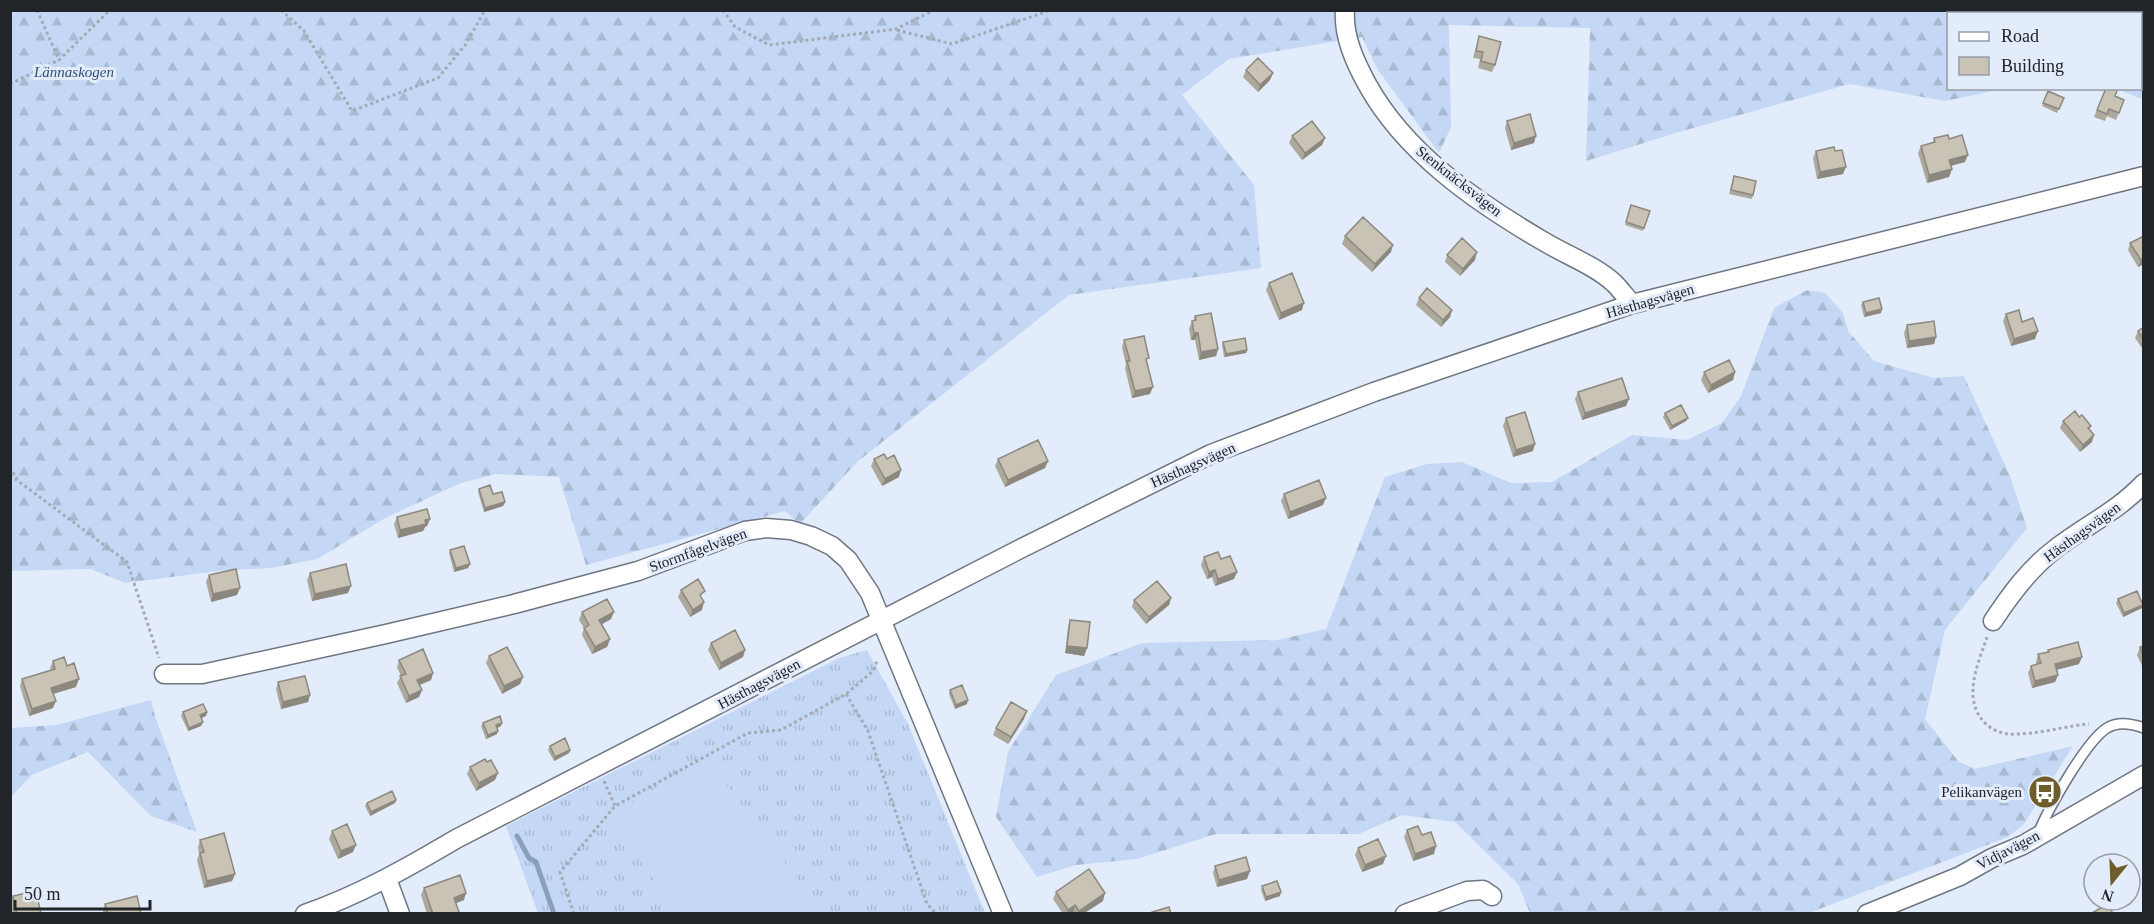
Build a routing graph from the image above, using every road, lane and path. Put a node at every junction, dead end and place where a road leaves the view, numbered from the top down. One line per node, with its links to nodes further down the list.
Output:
1 (37, 10): 10 (path)
2 (110, 10): 10 (path)
3 (281, 10): 4 (path)
4 (485, 10)
5 (723, 10): 9 (path)
6 (934, 10): 9 (path)
7 (1051, 10): 9 (path)
8 (1345, 10): 13 (street, Stenknäcksvägen)
9 (896, 29)
10 (59, 60): 11 (path)
11 (10, 84)
12 (2144, 176): 13 (street, Hästhagsvägen)
13 (1632, 304): 18 (street, Hästhagsvägen)
14 (10, 467): 16 (path)
15 (10, 475): 16 (path)
16 (17, 479): 21 (path)
17 (2144, 483): 19 (street, Hästhagsvägen)
18 (882, 621): 21 (street, Stormfågelvägen); 25 (street, Hästhagsvägen); 35 (street, Stormfågelvägen)
19 (1993, 621): 23 (path)
20 (879, 656): 22 (path)
21 (164, 674)
22 (846, 694): 27 (path); 34 (path)
23 (2112, 726): 24 (lane); 28 (lane)
24 (2144, 728)
25 (598, 768): 27 (path); 29 (street, Hästhagsvägen)
26 (2144, 775): 28 (street, Vidjavägen)
27 (615, 806): 33 (path)
28 (2037, 836): 37 (street, Vidjavägen)
29 (387, 879): 31 (street, Hästhagsvägen); 32 (street)
30 (1492, 896): 36 (street)
31 (305, 914)
32 (400, 914)
33 (574, 914)
34 (936, 914)
35 (1003, 914)
36 (1405, 914)
37 (1867, 914)

